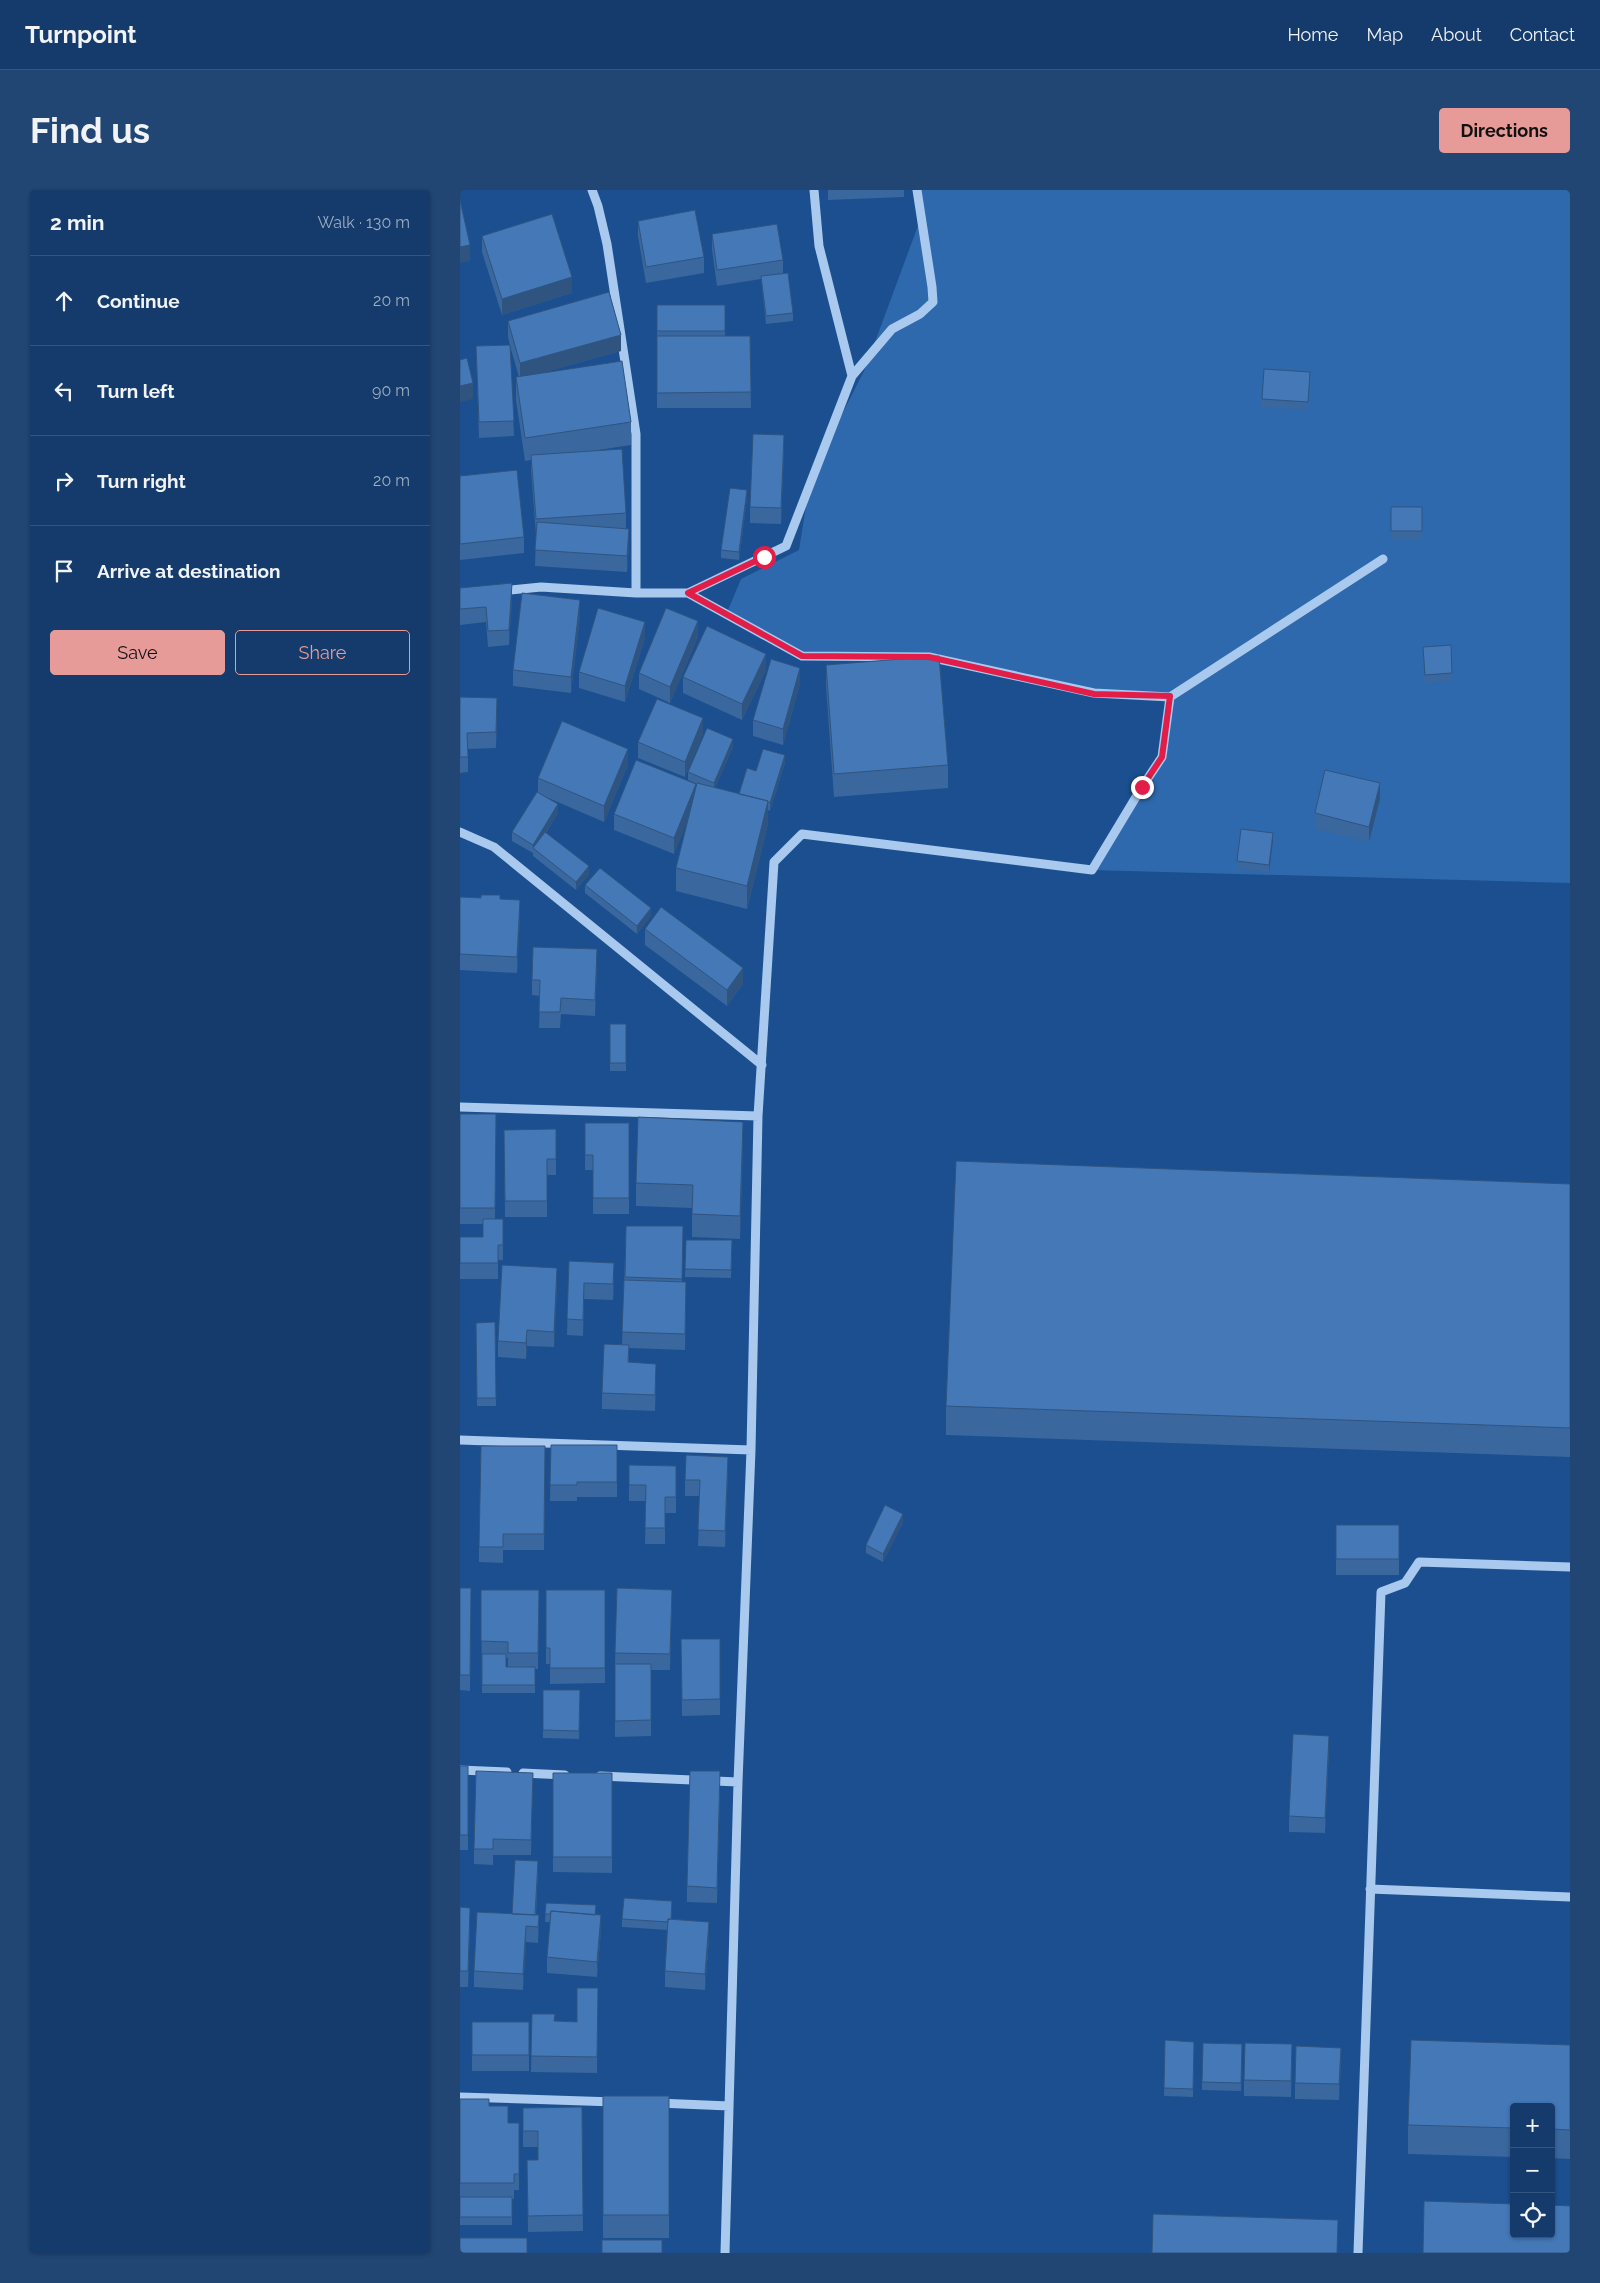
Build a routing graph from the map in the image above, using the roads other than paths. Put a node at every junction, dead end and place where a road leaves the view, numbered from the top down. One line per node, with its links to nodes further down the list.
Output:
1 (592, 190): 7 (street)
2 (814, 190): 4 (street)
3 (917, 190): 4 (street)
4 (852, 376): 8 (street)
5 (1382, 559): 9 (street)
6 (487, 592): 7 (street)
7 (636, 593): 8 (street)
8 (688, 593): 9 (street)
9 (1170, 696): 11 (street)
10 (460, 832): 11 (street)
11 (762, 1065): 13 (street)
12 (460, 1107): 13 (street)
13 (758, 1116): 15 (street)
14 (460, 1440): 15 (street)
15 (751, 1450): 20 (street)
16 (1570, 1567): 21 (street)
17 (460, 1770): 18 (street)
18 (579, 1776)
19 (589, 1776): 20 (street)
20 (738, 1782): 26 (street)
21 (1370, 1889): 22 (street); 28 (street)
22 (1570, 1897)
23 (460, 2097): 24 (street)
24 (629, 2103)
25 (649, 2103): 26 (street)
26 (729, 2106): 27 (street)
27 (725, 2253)
28 (1358, 2253)

